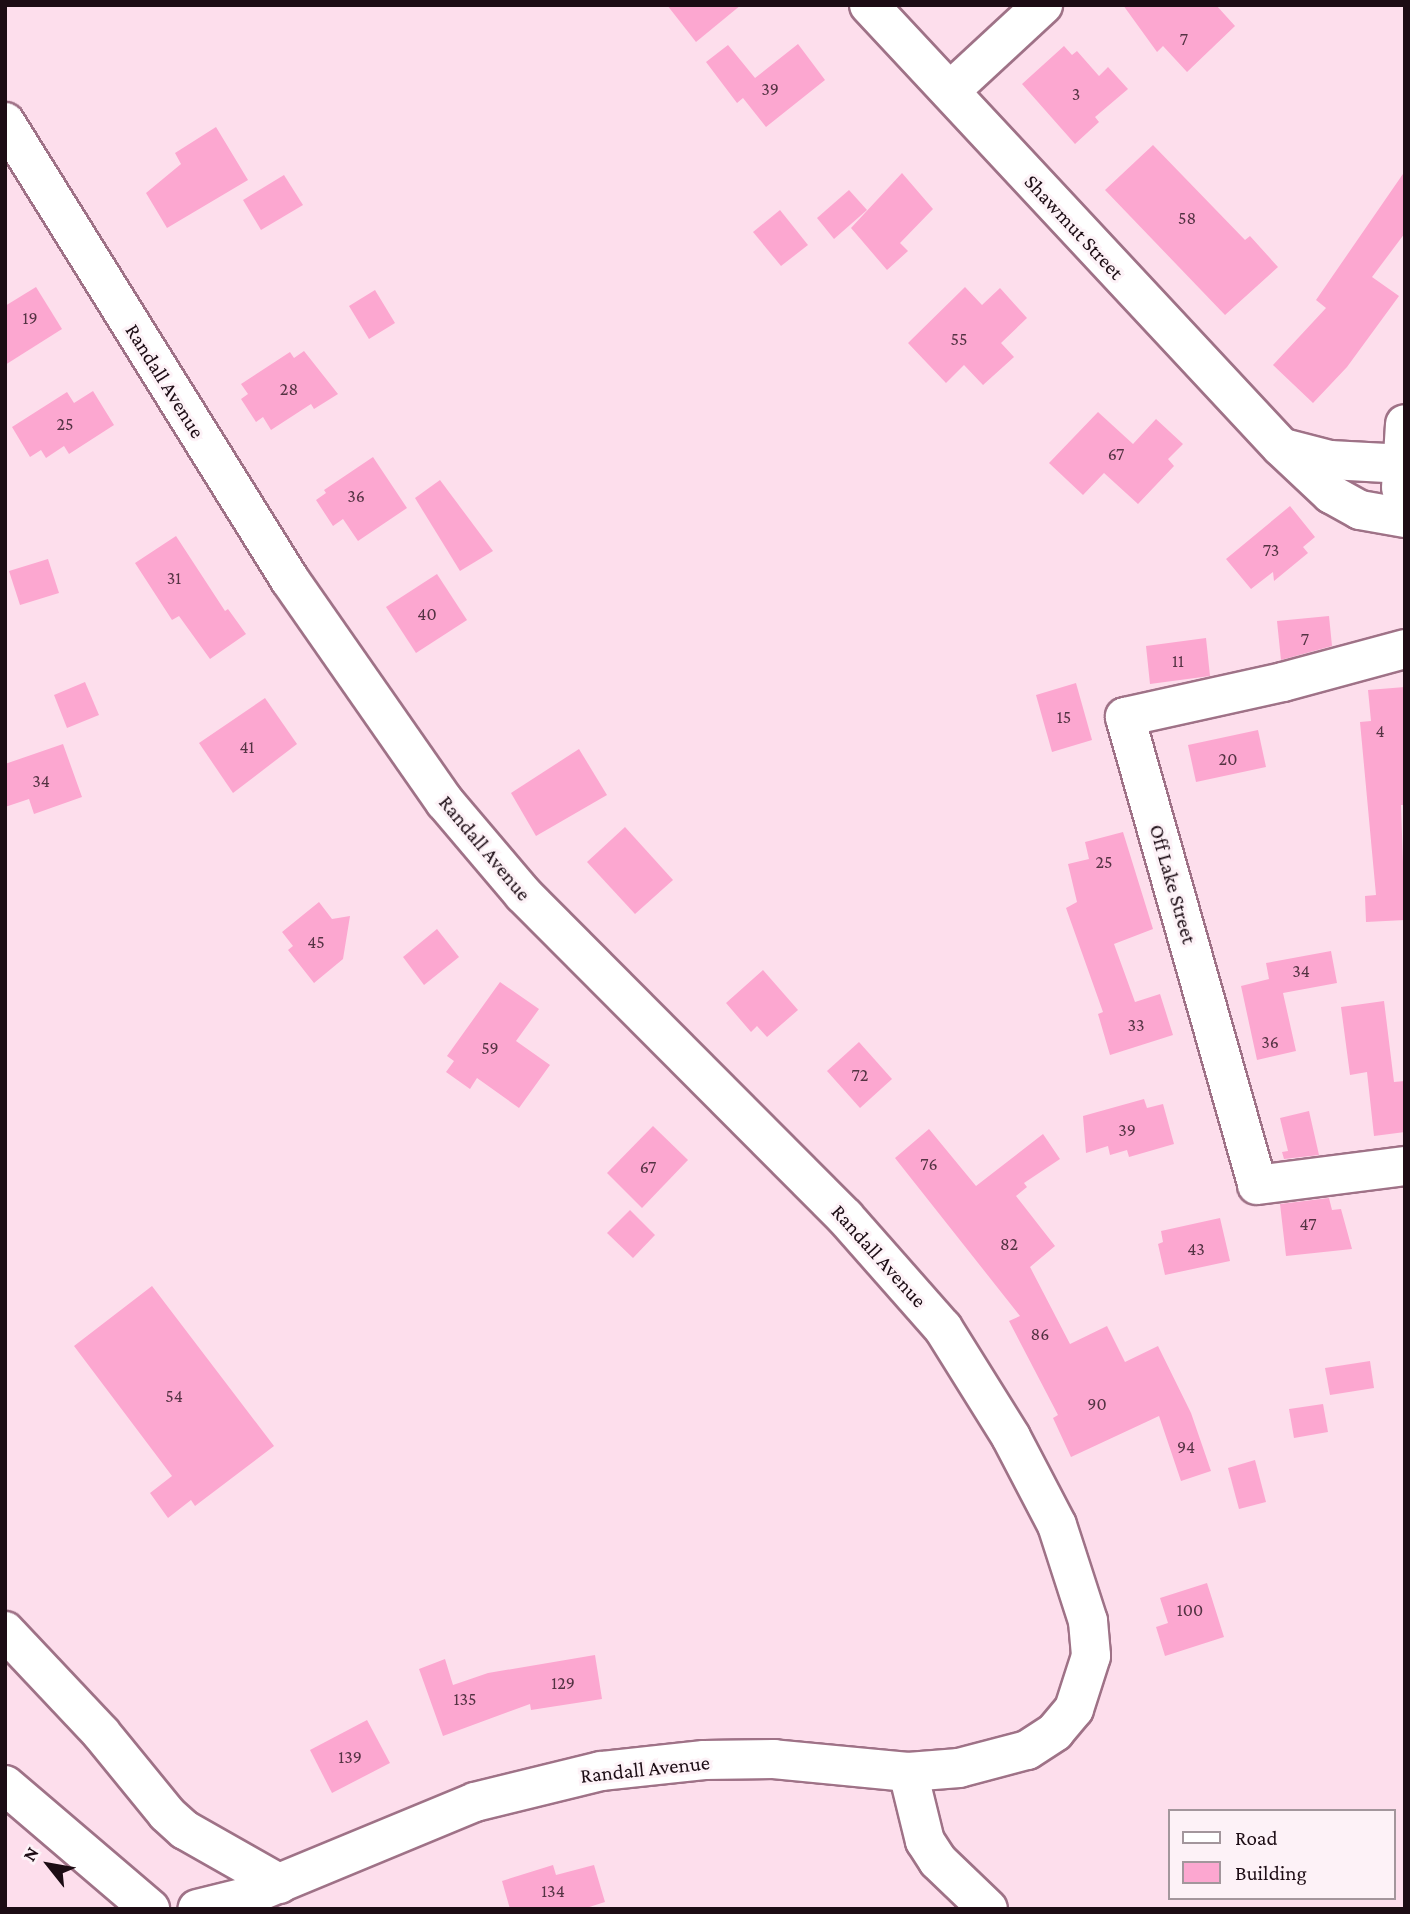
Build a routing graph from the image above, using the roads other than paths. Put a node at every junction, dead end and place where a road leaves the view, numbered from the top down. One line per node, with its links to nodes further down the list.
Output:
1 (869, 5): 3 (street, Shawmut Street)
2 (1043, 5): 3 (street)
3 (950, 91): 6 (street, Shawmut Street)
4 (5, 122): 11 (street, Randall Avenue)
5 (1405, 424): 7 (street)
6 (1281, 447): 7 (street); 7 (street, Shawmut Street)
7 (1403, 489)
8 (1405, 649): 9 (street, Off Lake Street)
9 (1405, 1166)
10 (5, 1631): 13 (street)
11 (908, 1772): 13 (street, Randall Avenue); 17 (street)
12 (5, 1785): 14 (street)
13 (280, 1884): 16 (street, Randall Avenue)
14 (136, 1897): 15 (street)
15 (189, 1909)
16 (197, 1909)
17 (988, 1909)

